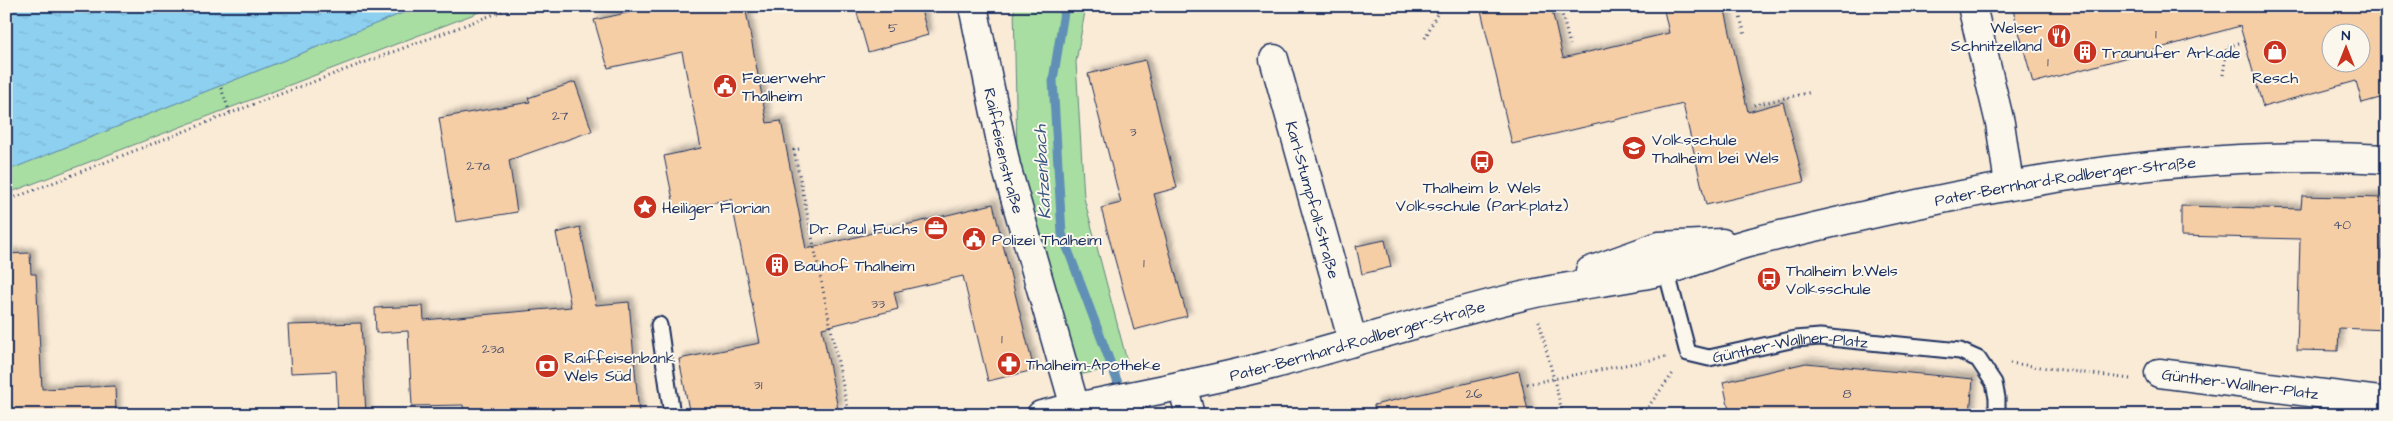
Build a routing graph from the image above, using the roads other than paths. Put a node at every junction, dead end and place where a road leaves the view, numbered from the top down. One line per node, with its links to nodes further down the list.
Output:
1 (972, 6): 14 (main road, Raiffeisenstraße)
2 (1972, 6): 5 (main road)
3 (1274, 59): 10 (main road, Karl-Stumpfoll-Straße)
4 (2387, 159): 5 (main road, Pater-Bernhard-Rodlberger-Straße)
5 (2009, 184): 6 (main road, Pater-Bernhard-Rodlberger-Straße)
6 (1748, 243): 7 (main road, Pater-Bernhard-Rodlberger-Straße); 8 (main road, Pater-Bernhard-Rodlberger-Straße)
7 (1666, 270): 8 (main road, Pater-Bernhard-Rodlberger-Straße); 18 (lane, Günther-Wallner-Platz)
8 (1532, 294): 10 (main road, Pater-Bernhard-Rodlberger-Straße)
9 (659, 325): 15 (lane)
10 (1352, 342): 12 (main road, Pater-Bernhard-Rodlberger-Straße)
11 (2159, 373): 13 (main road, Günther-Wallner-Platz)
12 (1182, 385): 14 (main road, Pater-Bernhard-Rodlberger-Straße); 17 (main road)
13 (2387, 402)
14 (1077, 411): 16 (main road, Pater-Bernhard-Rodlberger-Straße)
15 (672, 415)
16 (1041, 415)
17 (1190, 415)
18 (1997, 415)

